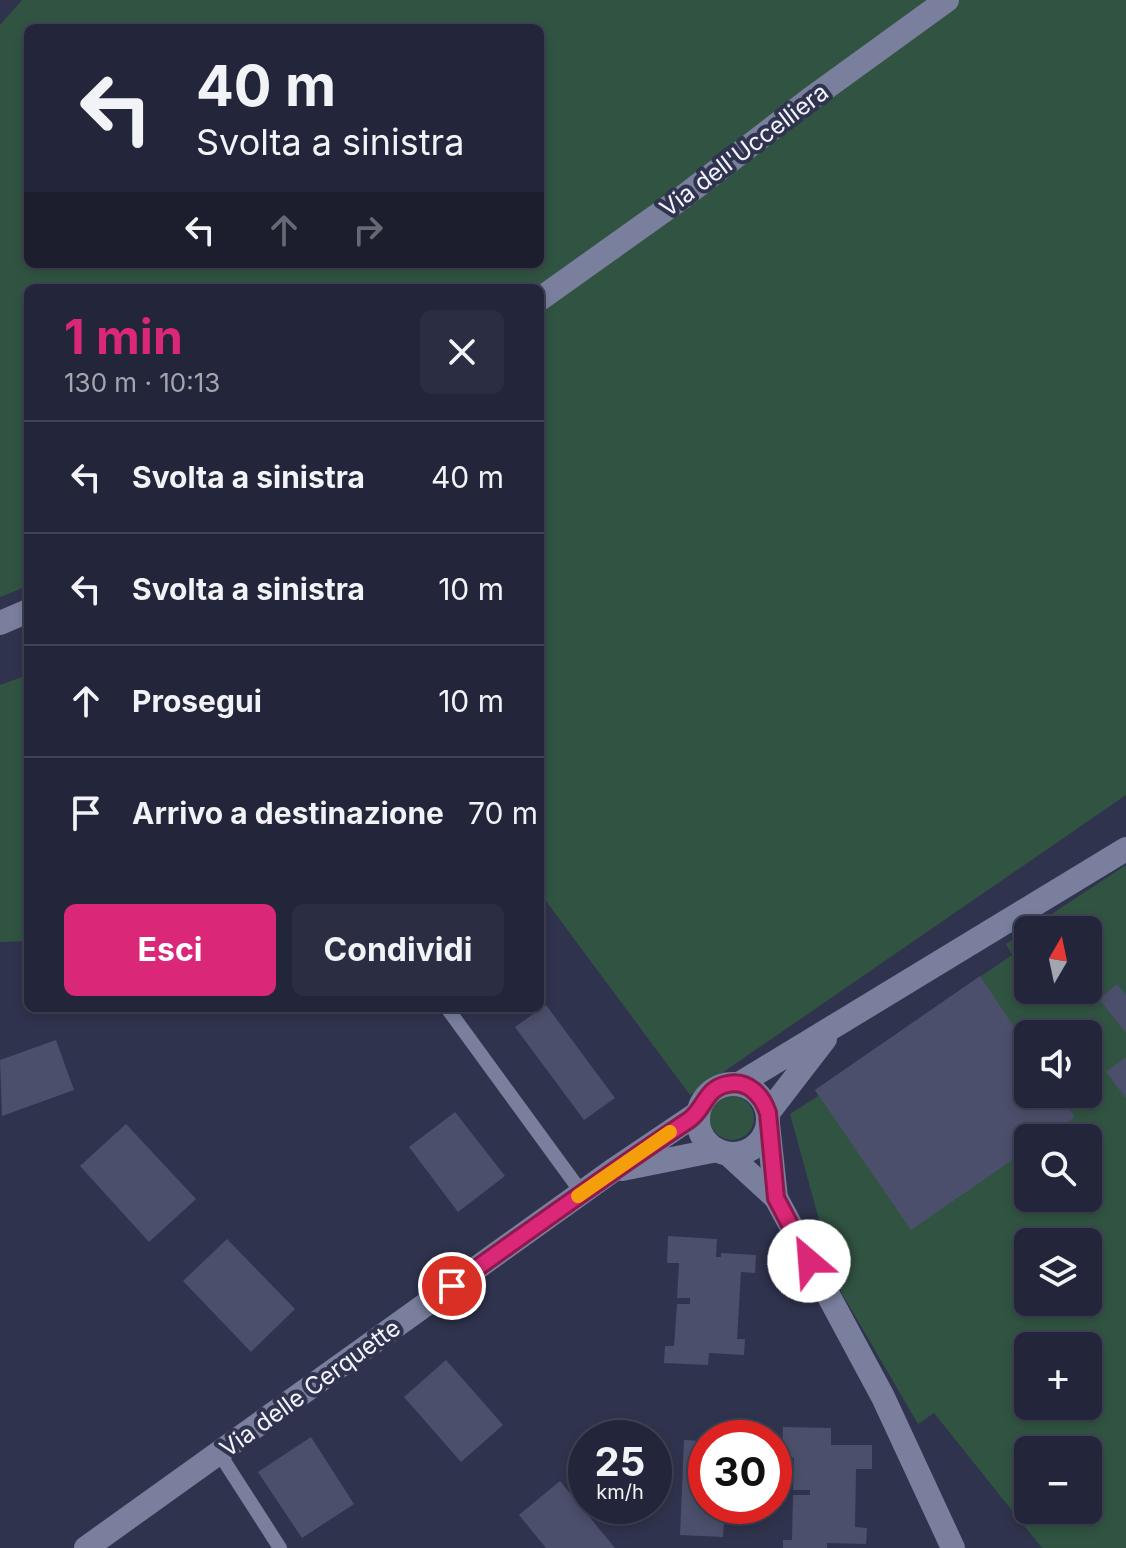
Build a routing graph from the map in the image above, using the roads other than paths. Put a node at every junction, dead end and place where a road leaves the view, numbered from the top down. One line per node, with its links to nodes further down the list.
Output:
1 (947, 0): 2 (street, Via dell'Uccelliera)
2 (544, 296)
3 (24, 613): 4 (street)
4 (0, 623)
5 (1126, 849): 7 (street)
6 (450, 1012): 13 (lane)
7 (833, 1029): 8 (street); 10 (street)
8 (739, 1084): 9 (street); 10 (street)
9 (698, 1113): 11 (street); 12 (street, Via delle Cerquette)
10 (768, 1119): 11 (street); 14 (street)
11 (722, 1152): 12 (street, Via delle Cerquette); 14 (street)
12 (612, 1171): 13 (street, Via delle Cerquette)
13 (582, 1193): 15 (street, Via delle Cerquette)
14 (776, 1198): 18 (street)
15 (219, 1453): 16 (street, Via delle Cerquette); 17 (lane)
16 (86, 1548)
17 (280, 1548)
18 (953, 1548)

